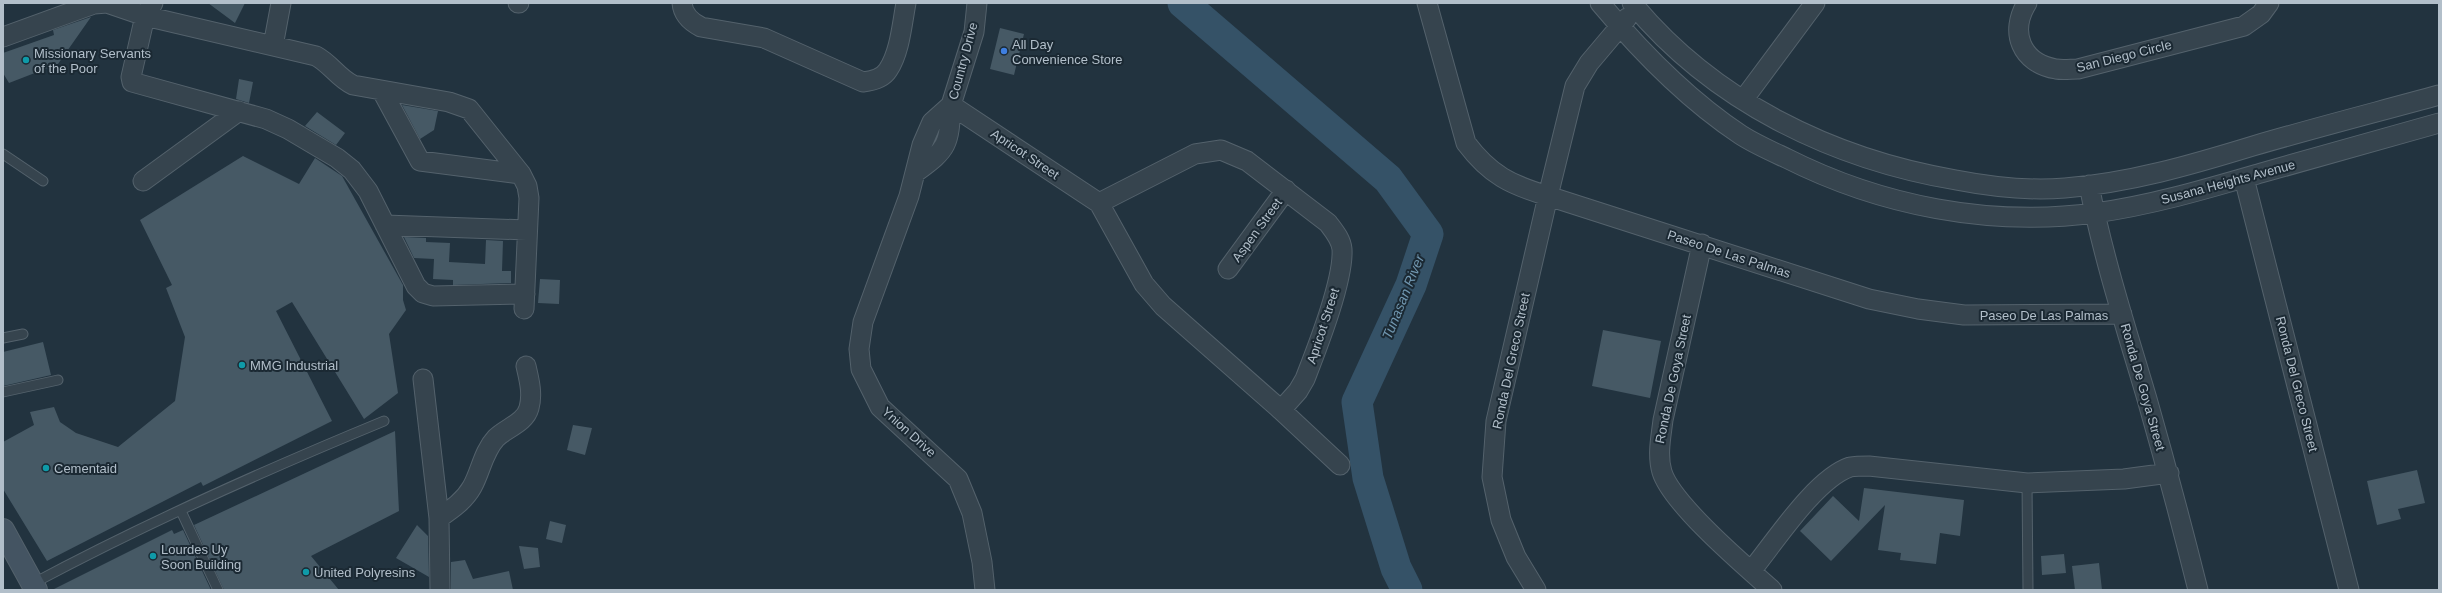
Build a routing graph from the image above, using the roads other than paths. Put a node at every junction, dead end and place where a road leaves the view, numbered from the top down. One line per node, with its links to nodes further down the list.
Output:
1 (107, 3): 12 (street); 14 (street)
2 (281, 3): 15 (street)
3 (682, 3): 4 (street)
4 (906, 3)
5 (977, 3): 19 (street, Country Drive)
6 (1427, 3): 31 (street, Paseo De Las Palmas)
7 (1600, 3): 13 (street, Susana Heights Avenue)
8 (1815, 3): 18 (street)
9 (2027, 3): 10 (street, San Diego Circle)
10 (2269, 3)
11 (1634, 6): 13 (street); 18 (street, Susana Heights Avenue)
12 (149, 10): 15 (street); 20 (street)
13 (1620, 27): 31 (street); 33 (street, Susana Heights Avenue)
14 (3, 37)
15 (273, 46): 16 (street)
16 (382, 91): 25 (street); 25 (street)
17 (2439, 95): 29 (street, Susana Heights Avenue)
18 (1743, 100): 29 (street, Susana Heights Avenue)
19 (951, 105): 22 (street, Country Drive); 24 (street); 32 (street, Apricot Street)
20 (239, 111): 28 (street); 34 (street)
21 (2439, 123): 26 (street, Susana Heights Avenue)
22 (926, 134): 24 (street, Ynion Drive)
23 (3, 154): 27 (lane)
24 (916, 172): 57 (street, Ynion Drive)
25 (521, 174): 35 (street)
26 (2244, 178): 33 (street, Susana Heights Avenue); 62 (street, Ronda Del Greco Street)
27 (43, 181)
28 (143, 181)
29 (2089, 185): 33 (street, Ronda De Goya Street)
30 (1286, 190): 32 (street, Apricot Street); 37 (street, Aspen Street); 45 (street, Apricot Street)
31 (1548, 196): 36 (street, Paseo De Las Palmas); 58 (street, Ronda Del Greco Street)
32 (1099, 204): 45 (street, Apricot Street)
33 (2094, 213): 38 (street, Ronda De Goya Street)
34 (385, 225): 35 (street); 35 (street)
35 (527, 230)
36 (1702, 244): 38 (street, Paseo De Las Palmas); 53 (street, Ronda De Goya Street)
37 (1228, 269)
38 (2122, 314): 48 (street, Ronda De Goya Street)
39 (23, 334): 40 (lane)
40 (3, 338)
41 (526, 366): 51 (street)
42 (423, 379): 51 (street)
43 (58, 380): 44 (lane)
44 (3, 392)
45 (1281, 410): 47 (street)
46 (384, 421): 50 (lane)
47 (1340, 464)
48 (2168, 473): 49 (street); 61 (street, Ronda De Goya Street)
49 (2027, 483): 53 (street); 60 (lane)
50 (181, 511): 54 (lane); 55 (lane)
51 (439, 518): 56 (street)
52 (3, 530): 54 (main road)
53 (1751, 571): 59 (street, Ronda De Goya Street)
54 (34, 587)
55 (218, 590)
56 (440, 590)
57 (985, 590)
58 (1536, 590)
59 (1772, 590)
60 (2028, 590)
61 (2198, 590)
62 (2349, 590)

